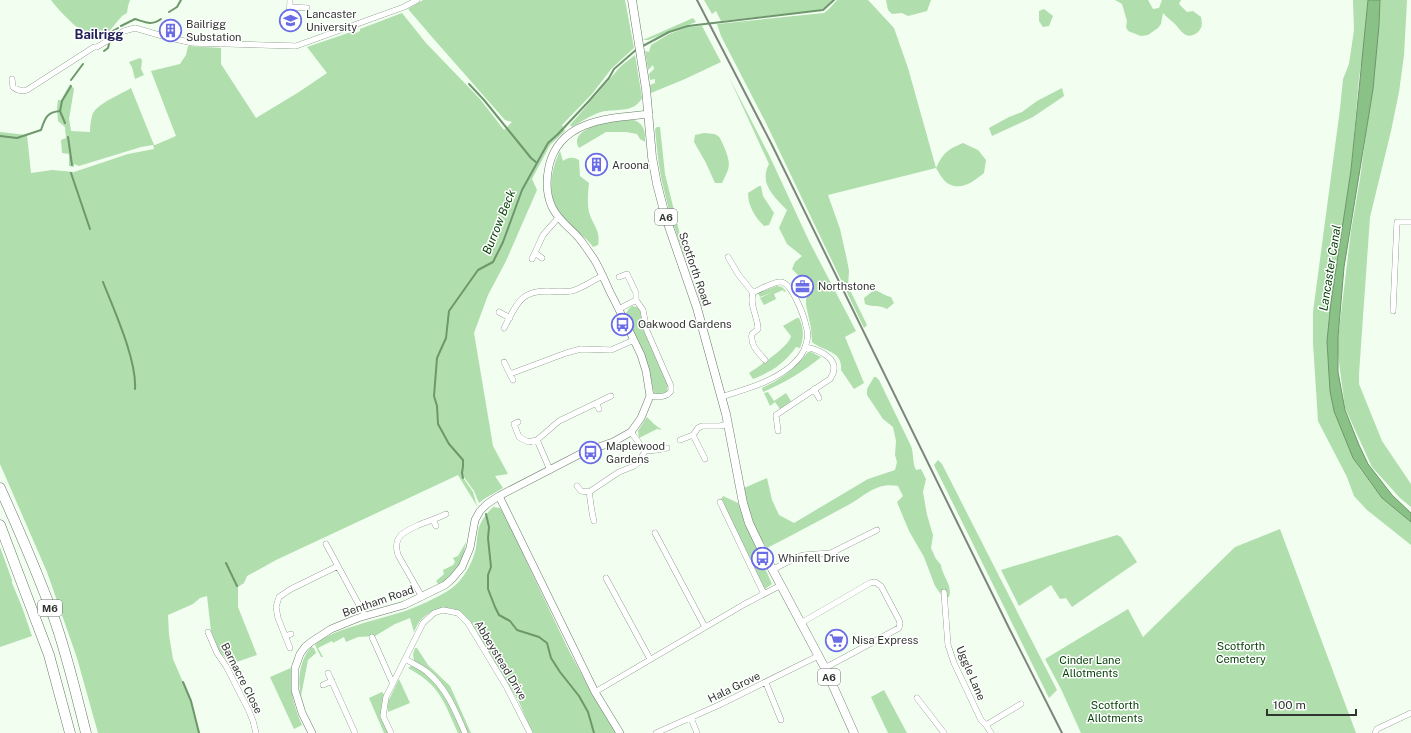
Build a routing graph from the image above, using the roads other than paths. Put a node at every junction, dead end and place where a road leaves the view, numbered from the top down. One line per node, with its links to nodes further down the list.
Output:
1 (290, 0): 4 (street)
2 (417, 0): 7 (street)
3 (632, 0): 8 (main road, Scotforth Road / A6)
4 (290, 7): 5 (street); 6 (street)
5 (307, 8)
6 (289, 28)
7 (12, 79)
8 (649, 114): 9 (street); 33 (main road, Scotforth Road / A6)
9 (558, 218): 11 (street); 15 (street)
10 (1411, 222): 20 (street)
11 (535, 253): 13 (street); 14 (street)
12 (728, 257): 17 (street)
13 (542, 258)
14 (532, 259)
15 (602, 276): 19 (street); 22 (street)
16 (619, 277): 18 (street)
17 (753, 293): 25 (street); 26 (street)
18 (636, 300): 19 (street); 32 (street)
19 (619, 309): 24 (street)
20 (1393, 311)
21 (499, 312): 22 (street)
22 (510, 318): 23 (street)
23 (504, 328)
24 (634, 340): 28 (street); 32 (street)
25 (805, 347): 30 (street); 33 (street)
26 (765, 360)
27 (504, 362): 28 (street)
28 (510, 374): 29 (street)
29 (513, 380)
30 (814, 389): 34 (street); 39 (street)
31 (611, 396): 35 (street)
32 (650, 396): 40 (street)
33 (721, 397): 38 (main road, Scotforth Road / A6)
34 (819, 398)
35 (596, 403): 36 (street); 42 (street)
36 (599, 409)
37 (518, 422): 42 (street)
38 (728, 424): 41 (street); 60 (main road, Scotforth Road / A6)
39 (778, 431)
40 (631, 432): 45 (street); 47 (street, Bentham Road)
41 (693, 435): 43 (street); 46 (street)
42 (537, 440): 47 (street)
43 (680, 440)
44 (667, 448): 45 (street)
45 (645, 451): 50 (street)
46 (705, 460)
47 (550, 470): 51 (street, Bentham Road)
48 (577, 486): 50 (street)
49 (0, 488): 89 (highway, M6)
50 (589, 492): 54 (street)
51 (498, 496): 65 (street, Bentham Road); 81 (street)
52 (720, 502): 64 (street)
53 (446, 514): 65 (street)
54 (594, 521)
55 (0, 525): 88 (highway, M6)
56 (877, 530): 60 (street)
57 (655, 533): 68 (street)
58 (326, 544): 59 (street)
59 (338, 566): 66 (street); 71 (street)
60 (772, 570): 62 (main road, Scotforth Road / A6)
61 (606, 578): 74 (street)
62 (781, 585): 64 (street); 67 (main road, Scotforth Road / A6)
63 (944, 592): 87 (street, Uggle Lane)
64 (764, 594): 68 (street)
65 (422, 597): 66 (street, Bentham Road)
66 (365, 616): 91 (street, Bentham Road)
67 (801, 623): 72 (main road, Scotforth Road / A6); 75 (street)
68 (705, 627): 74 (street)
69 (208, 632): 90 (street, Barnacre Close)
70 (372, 637): 79 (street)
71 (290, 648)
72 (818, 656): 75 (main road, Scotforth Road / A6); 78 (street, Hala Grove)
73 (406, 659): 79 (street, Abbeystead Drive); 94 (street); 95 (street, Abbeystead Drive)
74 (650, 660): 81 (street)
75 (825, 668): 99 (main road, Scotforth Road / A6)
76 (328, 673): 77 (street)
77 (332, 681): 80 (street); 92 (street)
78 (766, 683): 85 (street, Hala Grove); 86 (street)
79 (393, 684): 93 (street, Abbeystead Drive)
80 (323, 685)
81 (595, 692): 96 (street)
82 (917, 698): 100 (street)
83 (1021, 704): 87 (street)
84 (1411, 713): 102 (street)
85 (691, 718): 97 (street, Hala Grove); 98 (street)
86 (781, 720)
87 (986, 725): 101 (street, Uggle Lane)
88 (70, 733)
89 (86, 733)
90 (256, 733)
91 (312, 733)
92 (355, 733)
93 (391, 733)
94 (465, 733)
95 (530, 733)
96 (620, 733)
97 (656, 733)
98 (698, 733)
99 (854, 733)
100 (944, 733)
101 (991, 733)
102 (1375, 733)

